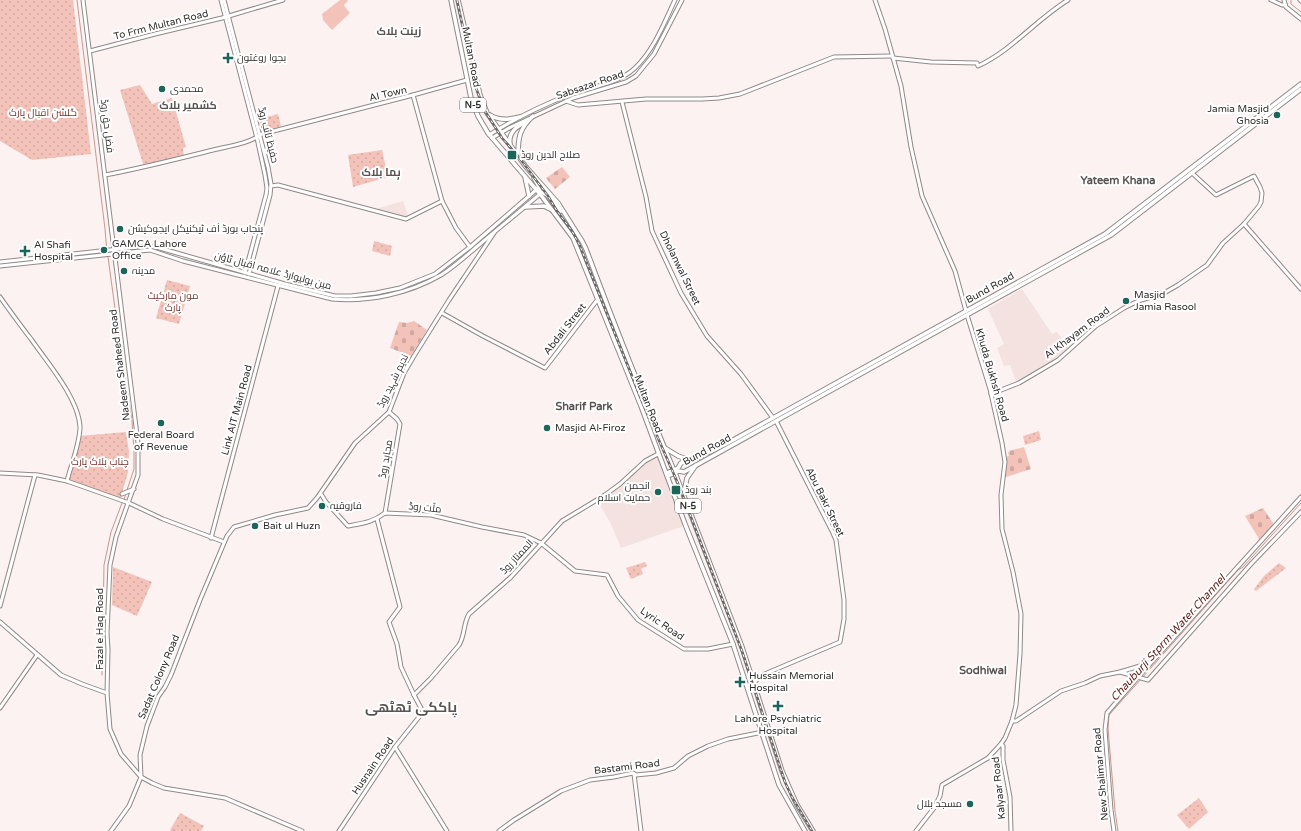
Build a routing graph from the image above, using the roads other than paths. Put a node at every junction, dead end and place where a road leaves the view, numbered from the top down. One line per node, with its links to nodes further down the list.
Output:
1 (83, 0): 16 (street, فضل حق روڈ)
2 (221, 0): 14 (street, حفیظ تائب روڈ)
3 (224, 0): 14 (street, حفیظ تائب روڈ)
4 (283, 0): 14 (street, To Frm Multan Road)
5 (451, 0): 18 (main road, Multan Road / N-5)
6 (458, 0): 25 (main road, Multan Road / N-5)
7 (675, 0): 22 (street, Sabsazar Road)
8 (682, 0): 22 (street, Sabsazar Road)
9 (875, 0): 17 (street)
10 (1068, 0): 17 (street)
11 (1271, 0): 13 (street)
12 (1284, 0): 13 (street)
13 (1284, 4): 15 (street)
14 (227, 17): 16 (street, To Frm Multan Road); 30 (street, حفیظ تائب روڈ); 32 (street, حفیظ تائب روڈ)
15 (1301, 19)
16 (90, 51): 37 (street, فضل حق روڈ)
17 (892, 57): 24 (street); 60 (street)
18 (467, 80): 21 (street); 31 (main road, Multan Road / N-5)
19 (1301, 84): 60 (main road, Bund Road)
20 (1301, 89): 36 (main road, Bund Road)
21 (413, 95): 30 (street, AI Town); 42 (street, AI Town)
22 (572, 96): 23 (street, Sabsazar Road); 27 (street, Sabsazar Road)
23 (566, 101): 24 (street); 26 (street, Sabsazar Road)
24 (622, 102): 65 (street, Dholanwal Street)
25 (487, 113): 27 (main road); 29 (main road, Multan Road / N-5)
26 (533, 116): 28 (main road); 29 (street, Sabsazar Road)
27 (520, 117): 29 (street, Sabsazar Road)
28 (527, 121): 33 (main road); 34 (main road)
29 (499, 131): 31 (street, Sabsazar Road); 33 (main road, Multan Road / N-5)
30 (260, 135): 32 (street); 39 (street, حفیظ تائب روڈ)
31 (490, 136): 38 (main road, Multan Road / N-5)
32 (257, 138): 37 (street); 47 (street, حفیظ تائب روڈ)
33 (511, 146): 34 (main road, Multan Road / N-5)
34 (518, 156): 35 (main road, Multan Road / N-5)
35 (526, 167): 40 (main road); 45 (main road, Multan Road / N-5)
36 (1192, 173): 46 (street, Al Khayam Road); 62 (main road, Bund Road)
37 (105, 175): 50 (street, فضل حق روڈ)
38 (524, 175): 40 (main road, Multan Road / N-5); 41 (main road)
39 (271, 186): 42 (street); 47 (street, حفیظ تائب روڈ)
40 (539, 191): 41 (street, مین بولیوارڈ علامہ اقبال ٹاؤن); 43 (street, مین بولیوارڈ علامہ اقبال ٹاؤن); 44 (main road, Multan Road / N-5); 45 (main road)
41 (529, 196): 49 (street, مین بولیوارڈ علامہ اقبال ٹاؤن)
42 (442, 201): 49 (street, AI Town)
43 (525, 206): 44 (main road); 48 (street, مین بولیوارڈ علامہ اقبال ٹاؤن)
44 (553, 210): 59 (main road, Multan Road / N-5)
45 (567, 217): 67 (main road, Multan Road / N-5)
46 (1244, 224): 57 (street); 63 (street, Al Khayam Road)
47 (259, 229): 54 (street, حفیظ تائب روڈ); 55 (street, حفیظ تائب روڈ)
48 (494, 233): 56 (street, مین بولیوارڈ علامہ اقبال ٹاؤن); 61 (street, ندیم شہید روڈ)
49 (470, 247): 55 (street, مین بولیوارڈ علامہ اقبال ٹاؤن)
50 (113, 249): 51 (street, فضل حق روڈ); 52 (street, مین بولیوارڈ علامہ اقبال ٹاؤن); 54 (street, مین بولیوارڈ علامہ اقبال ٹاؤن)
51 (113, 254): 53 (street, مین بولیوارڈ علامہ اقبال ٹاؤن); 56 (street, مین بولیوارڈ علامہ اقبال ٹاؤن); 74 (street, Nadeem Shaheed Road)
52 (0, 262)
53 (0, 266)
54 (245, 273): 55 (street, مین بولیوارڈ علامہ اقبال ٹاؤن)
55 (249, 274)
56 (278, 286): 86 (street, Link AIT Main Road)
57 (1301, 289)
58 (0, 297): 76 (street)
59 (598, 299): 61 (street, Abdali Street); 68 (main road, Multan Road / N-5)
60 (966, 311): 65 (main road, Bund Road)
61 (442, 313): 64 (street, ندیم شہید روڈ)
62 (967, 315): 63 (street, Khuda Bukhsh Road); 65 (main road, Bund Road)
63 (991, 394): 102 (street, Khuda Bukhsh Road)
64 (389, 412): 79 (street, ندیم شہید روڈ); 84 (street, مجاہد روڈ)
65 (775, 420): 66 (main road, Bund Road); 96 (street, Abu Bakr Street)
66 (764, 425): 69 (main road, Bund Road); 70 (main road, Bund Road)
67 (664, 447): 69 (main road); 71 (main road, Multan Road / N-5)
68 (658, 454): 75 (main road, Multan Road / N-5); 88 (street, الممتاز روڈ)
69 (692, 460): 71 (main road, Bund Road)
70 (697, 464): 71 (main road, Bund Road); 80 (main road)
71 (675, 471): 75 (main road, Bund Road); 80 (main road, Multan Road / N-5)
72 (0, 473): 73 (street)
73 (35, 475): 76 (street); 89 (street)
74 (138, 475): 77 (street, Fazal e Haq Road)
75 (667, 475): 91 (main road, Multan Road / N-5)
76 (67, 481): 82 (street)
77 (134, 489): 78 (street); 82 (street, Fazal e Haq Road)
78 (122, 494)
79 (320, 494): 85 (street); 87 (street, ندیم شہید روڈ)
80 (684, 494): 95 (main road, Multan Road / N-5)
81 (1301, 497): 93 (street, New Shalimar Road)
82 (128, 503): 86 (street); 99 (street, Fazal e Haq Road)
83 (1301, 512): 97 (street)
84 (386, 513): 85 (street); 88 (street, ملّت روڈ)
85 (377, 519): 100 (street)
86 (211, 538): 87 (street)
87 (224, 542): 109 (street, Sadat Colony Road)
88 (541, 543): 91 (street, Lyric Road); 100 (street, الممتاز روڈ)
89 (0, 606)
90 (0, 622): 92 (street)
91 (733, 644): 103 (main road, Multan Road / N-5)
92 (37, 655): 99 (street); 101 (street)
93 (1152, 662): 94 (street); 97 (street, New Shalimar Road)
94 (1120, 672): 97 (street); 102 (street)
95 (751, 673): 96 (street); 98 (main road, Multan Road / N-5)
96 (760, 676): 98 (street)
97 (1139, 678): 120 (street, New Shalimar Road)
98 (754, 683): 106 (main road, Multan Road / N-5)
99 (107, 693): 109 (street, Fazal e Haq Road)
100 (414, 695): 105 (street, Husnain Road)
101 (0, 708)
102 (1012, 721): 104 (street, Khuda Bukhsh Road)
103 (763, 732): 107 (main road, Multan Road / N-5); 108 (street, Bastami Road)
104 (1001, 744): 118 (street); 119 (street, Kalyaar Road)
105 (395, 747): 112 (street, Husnain Road); 113 (street)
106 (778, 760): 107 (main road); 117 (main road, Multan Road / N-5)
107 (772, 762): 116 (main road, Multan Road / N-5)
108 (634, 774): 114 (street, Bastami Road); 115 (street)
109 (141, 777): 110 (street); 111 (street)
110 (111, 831)
111 (302, 831)
112 (339, 831)
113 (447, 831)
114 (499, 831)
115 (641, 831)
116 (805, 831)
117 (813, 831)
118 (916, 831)
119 (1010, 831)
120 (1114, 831)

